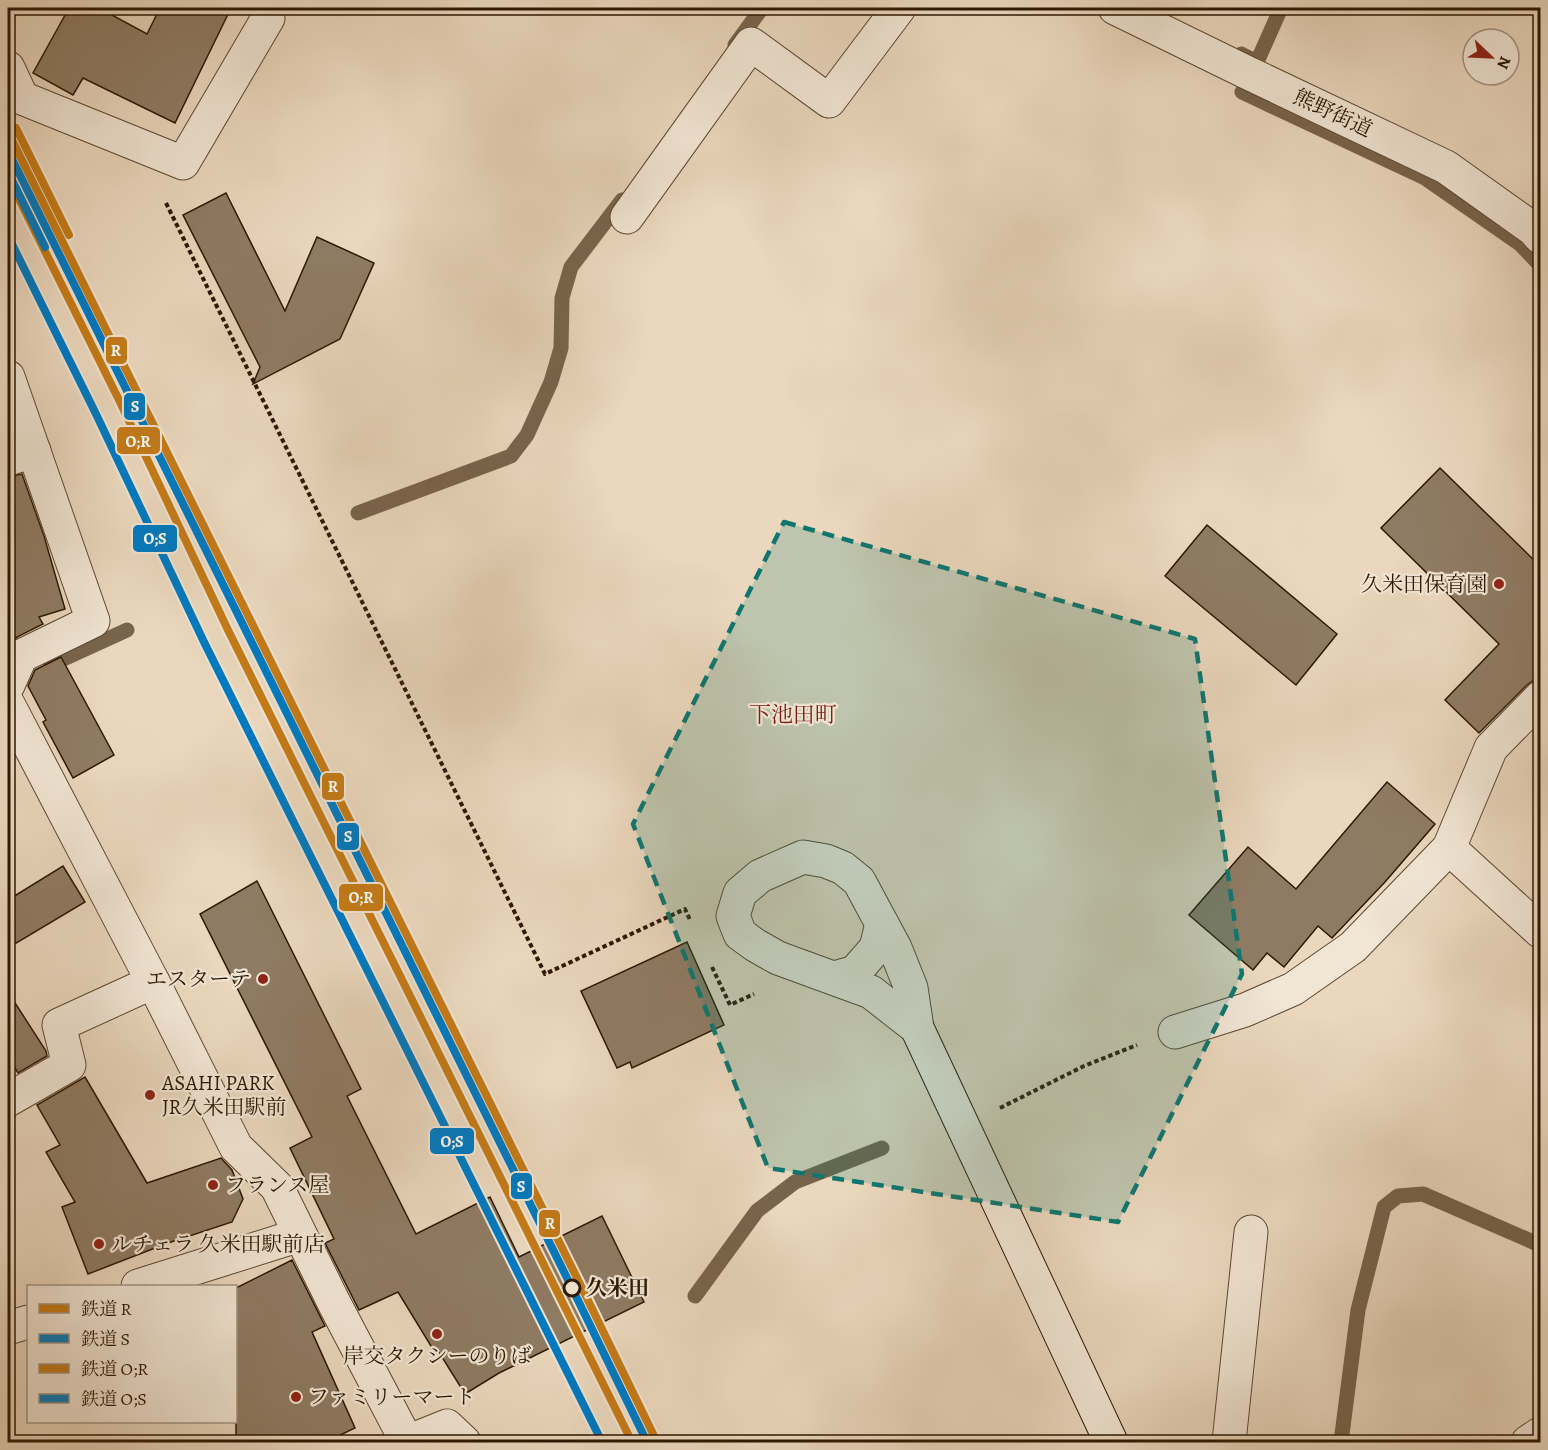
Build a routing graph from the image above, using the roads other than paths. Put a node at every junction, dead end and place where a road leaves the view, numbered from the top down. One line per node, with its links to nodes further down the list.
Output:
1 (899, 8): 5 (street)
2 (1115, 8): 6 (street, 熊野街道)
3 (268, 18): 4 (street)
4 (8, 68)
5 (627, 217)
6 (1540, 237)
7 (8, 377): 8 (street)
8 (21, 455): 9 (street)
9 (8, 685)
10 (1540, 698): 12 (street)
11 (12, 720): 16 (street)
12 (1449, 848): 14 (street); 18 (street)
13 (882, 924): 15 (street); 15 (street); 17 (street)
14 (1540, 931)
15 (821, 974): 17 (street)
16 (153, 982): 19 (street); 21 (street)
17 (917, 1028): 27 (street)
18 (1175, 1032)
19 (8, 1100)
20 (1251, 1232): 28 (street)
21 (300, 1235): 22 (street); 25 (street)
22 (144, 1285)
23 (27, 1322): 24 (street)
24 (8, 1328)
25 (456, 1434)
26 (1540, 1434): 29 (street)
27 (1112, 1443)
28 (1229, 1443)
29 (1528, 1443)

